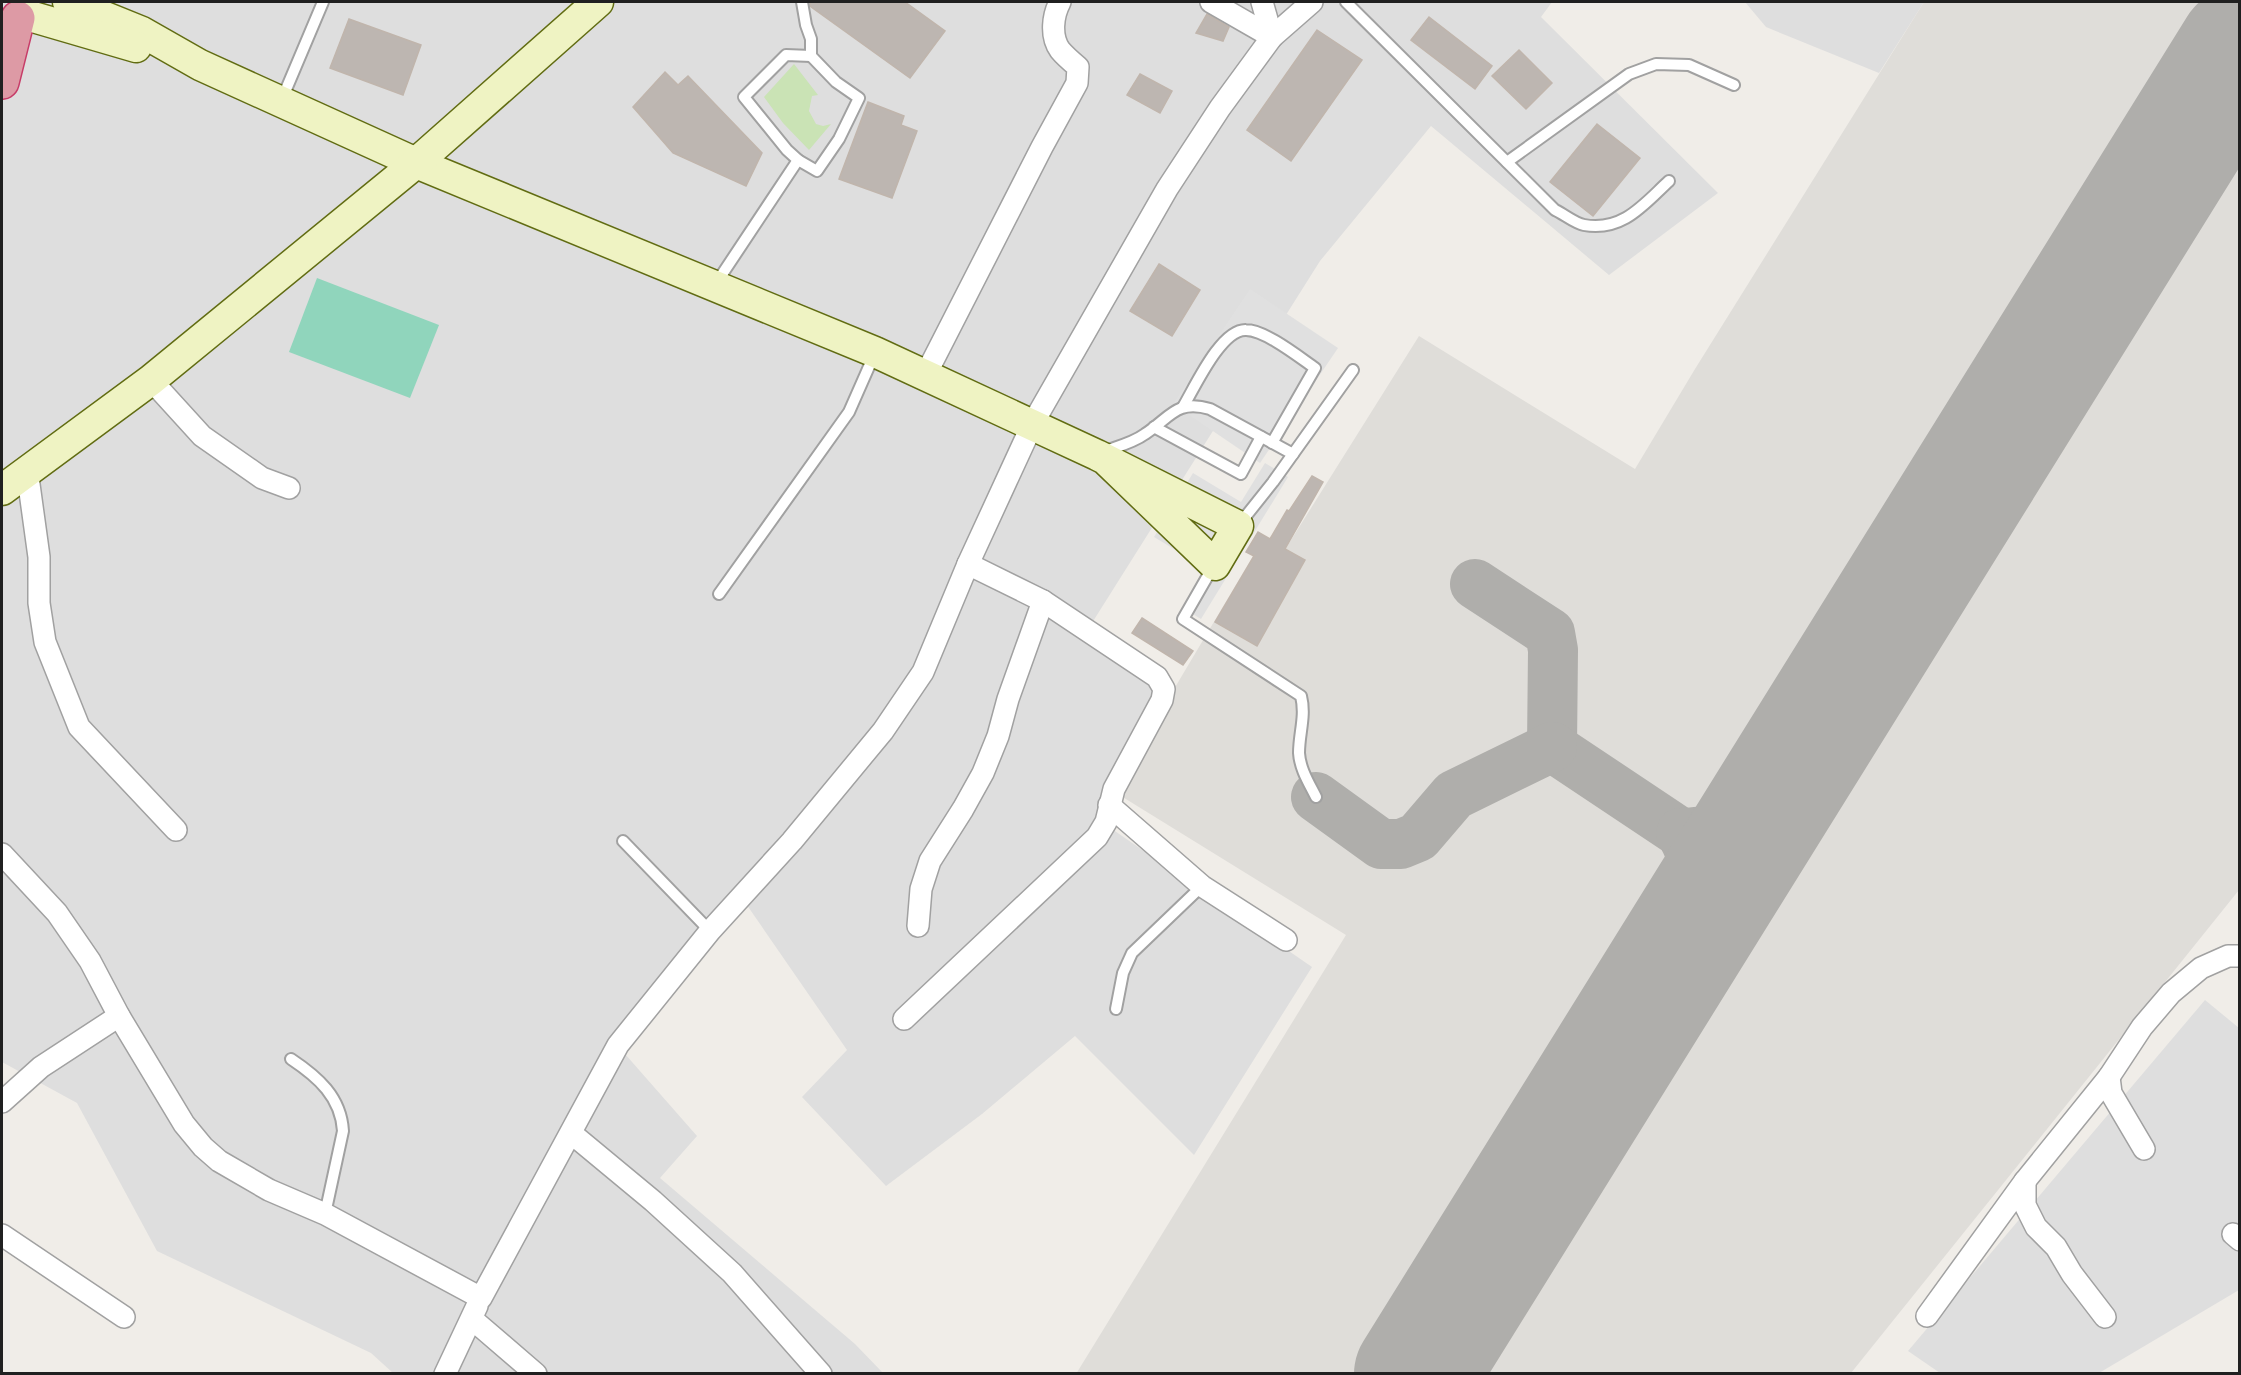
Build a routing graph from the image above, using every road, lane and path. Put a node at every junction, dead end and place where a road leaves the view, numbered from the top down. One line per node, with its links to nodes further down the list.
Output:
1 (68, 2): 13 (street)
2 (323, 2): 16 (lane)
3 (598, 2): 19 (street)
4 (802, 2): 12 (lane)
5 (1060, 2): 24 (street)
6 (1211, 2): 11 (street)
7 (1262, 2): 11 (street)
8 (1312, 2): 11 (street)
9 (1346, 2): 18 (lane)
10 (18, 13): 13 (street); 14 (highway)
11 (1272, 37): 27 (street)
12 (811, 56): 17 (lane); 17 (lane)
13 (200, 65): 16 (street)
14 (2, 82)
15 (1734, 85): 18 (lane)
16 (281, 102): 19 (street)
17 (798, 160): 21 (lane)
18 (1507, 162): 20 (lane)
19 (416, 163): 21 (street); 25 (street)
20 (1669, 181)
21 (715, 286): 22 (street)
22 (875, 352): 24 (street); 39 (lane)
23 (1353, 369): 31 (lane)
24 (926, 374): 27 (street)
25 (151, 380): 33 (street); 34 (street)
26 (1183, 406): 28 (lane); 29 (lane); 30 (lane)
27 (1033, 423): 32 (street); 37 (street)
28 (1154, 427): 29 (lane); 32 (lane)
29 (1261, 437): 30 (lane)
30 (1272, 443): 31 (lane)
31 (1293, 454): 36 (lane)
32 (1101, 457): 36 (street); 38 (street)
33 (27, 470): 35 (street); 43 (street)
34 (289, 488)
35 (2, 490)
36 (1238, 526): 38 (street)
37 (968, 564): 40 (street); 48 (street)
38 (1215, 565): 41 (lane)
39 (719, 594)
40 (1043, 601): 42 (street); 47 (street)
41 (1316, 797)
42 (1109, 805): 46 (street); 53 (street)
43 (176, 830)
44 (623, 842): 48 (lane)
45 (2, 854): 52 (street)
46 (1202, 886): 49 (street); 51 (lane)
47 (918, 926)
48 (710, 931): 57 (street)
49 (1286, 940)
50 (2240, 956): 55 (street)
51 (1116, 1010)
52 (118, 1016): 56 (street); 60 (street)
53 (904, 1019)
54 (291, 1059): 60 (lane)
55 (2109, 1077): 58 (street); 59 (street)
56 (2, 1102)
57 (571, 1132): 62 (street); 69 (street)
58 (2144, 1149)
59 (2025, 1181): 63 (street); 65 (street)
60 (325, 1214): 62 (street)
61 (2, 1235): 64 (street)
62 (481, 1298): 66 (street)
63 (1927, 1316)
64 (123, 1317)
65 (2104, 1317)
66 (472, 1319): 67 (street); 68 (street)
67 (445, 1374)
68 (536, 1374)
69 (821, 1374)

